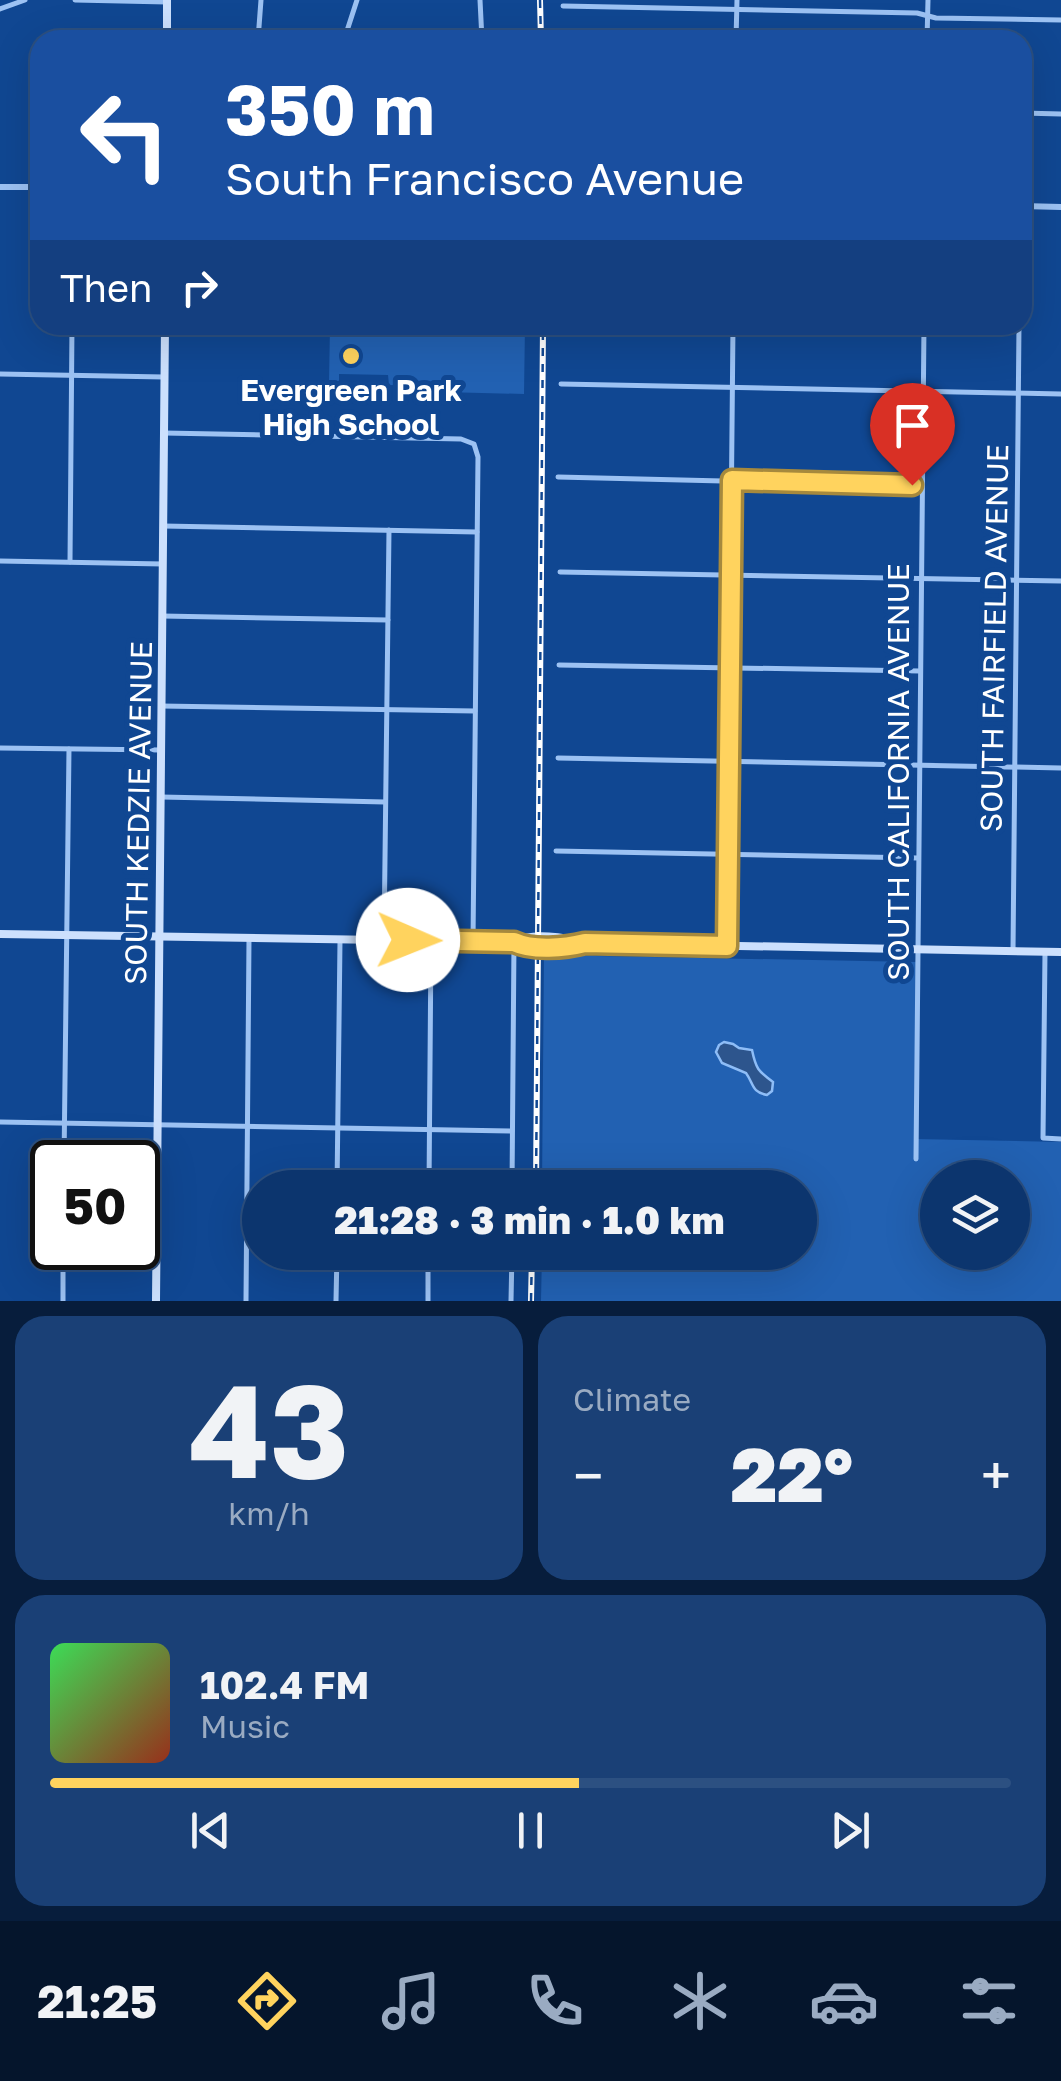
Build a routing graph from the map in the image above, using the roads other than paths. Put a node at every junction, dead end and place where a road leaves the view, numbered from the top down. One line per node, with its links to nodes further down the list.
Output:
1 (26, 0): 10 (street)
2 (75, 0): 8 (street)
3 (261, 0): 15 (street)
4 (357, 0): 16 (street)
5 (480, 0): 17 (street)
6 (736, 0): 11 (street)
7 (928, 0): 12 (street)
8 (167, 1): 14 (main road)
9 (563, 6): 11 (street)
10 (0, 9)
11 (736, 10): 12 (street); 18 (street)
12 (928, 16): 13 (street); 19 (street)
13 (1061, 20)
14 (167, 30)
15 (259, 30)
16 (347, 30)
17 (482, 30)
18 (736, 30)
19 (927, 30)
20 (1032, 113): 21 (street)
21 (1061, 114)
22 (0, 187): 23 (street)
23 (30, 187)
24 (1032, 206): 25 (street)
25 (1061, 207)
26 (72, 335): 32 (street)
27 (164, 335): 33 (main road, SOUTH KEDZIE AVENUE)
28 (733, 335): 35 (street)
29 (924, 335): 36 (street, SOUTH CALIFORNIA AVENUE)
30 (1019, 335): 37 (street, SOUTH FAIRFIELD AVENUE)
31 (0, 374): 32 (street)
32 (72, 375): 33 (street); 47 (street)
33 (164, 377): 39 (main road, SOUTH KEDZIE AVENUE)
34 (562, 384): 35 (street)
35 (732, 388): 36 (street); 41 (street)
36 (923, 392): 37 (street); 42 (street, SOUTH CALIFORNIA AVENUE)
37 (1018, 394): 38 (street); 52 (street, SOUTH FAIRFIELD AVENUE)
38 (1061, 394)
39 (164, 433): 43 (main road, SOUTH KEDZIE AVENUE); 45 (street)
40 (558, 477): 41 (street)
41 (732, 480): 42 (street); 50 (street)
42 (922, 486): 51 (street, SOUTH CALIFORNIA AVENUE)
43 (163, 526): 44 (street); 48 (main road, SOUTH KEDZIE AVENUE)
44 (389, 530): 45 (street); 55 (street)
45 (477, 532): 61 (street)
46 (0, 561): 47 (street)
47 (70, 562): 48 (street)
48 (162, 564): 54 (main road, SOUTH KEDZIE AVENUE)
49 (560, 572): 50 (street)
50 (731, 575): 51 (street); 57 (street)
51 (921, 578): 52 (street); 58 (street, SOUTH CALIFORNIA AVENUE)
52 (1017, 580): 53 (street); 68 (street, SOUTH FAIRFIELD AVENUE)
53 (1061, 581)
54 (162, 616): 55 (street); 59 (main road, SOUTH KEDZIE AVENUE)
55 (388, 620): 60 (street)
56 (559, 665): 57 (street)
57 (730, 668): 58 (street); 66 (street)
58 (920, 670): 67 (street, SOUTH CALIFORNIA AVENUE)
59 (161, 706): 60 (street); 64 (main road, SOUTH KEDZIE AVENUE)
60 (387, 710): 61 (street); 71 (street)
61 (476, 711): 82 (street)
62 (0, 748): 63 (street)
63 (69, 748): 64 (street); 76 (street)
64 (161, 750): 70 (main road, SOUTH KEDZIE AVENUE)
65 (558, 758): 66 (street)
66 (729, 762): 67 (street); 73 (street)
67 (920, 765): 68 (street); 74 (street, SOUTH CALIFORNIA AVENUE)
68 (1014, 767): 69 (street); 86 (street, SOUTH FAIRFIELD AVENUE)
69 (1061, 768)
70 (160, 797): 71 (street); 77 (main road, SOUTH KEDZIE AVENUE)
71 (385, 802): 80 (street)
72 (556, 852): 73 (street)
73 (728, 854): 74 (street); 84 (street)
74 (918, 858): 85 (street, SOUTH CALIFORNIA AVENUE)
75 (0, 934): 76 (main road)
76 (67, 935): 77 (main road); 90 (street)
77 (159, 937): 78 (main road); 91 (main road, SOUTH KEDZIE AVENUE)
78 (250, 938): 79 (main road); 92 (street)
79 (340, 940): 80 (main road); 93 (street)
80 (384, 940): 81 (main road)
81 (431, 941): 82 (main road); 94 (street)
82 (473, 941): 83 (main road)
83 (514, 942): 84 (main road); 95 (street)
84 (727, 946): 85 (main road)
85 (918, 949): 86 (main road); 98 (street, SOUTH CALIFORNIA AVENUE)
86 (1014, 951): 87 (main road)
87 (1044, 952): 88 (main road); 96 (street)
88 (1061, 952)
89 (0, 1122): 90 (street)
90 (64, 1123): 91 (street); 97 (street)
91 (157, 1124): 92 (street); 107 (main road, SOUTH KEDZIE AVENUE)
92 (248, 1126): 93 (street); 108 (street)
93 (337, 1128): 94 (street); 99 (street)
94 (430, 1130): 95 (street); 100 (street)
95 (512, 1131): 101 (street)
96 (1061, 1139)
97 (64, 1140)
98 (916, 1159)
99 (337, 1170)
100 (429, 1170)
101 (512, 1170)
102 (63, 1270): 106 (street)
103 (336, 1270): 109 (street)
104 (428, 1270): 110 (street)
105 (512, 1270): 111 (street)
106 (63, 1301)
107 (156, 1301)
108 (246, 1301)
109 (336, 1301)
110 (428, 1301)
111 (511, 1301)

